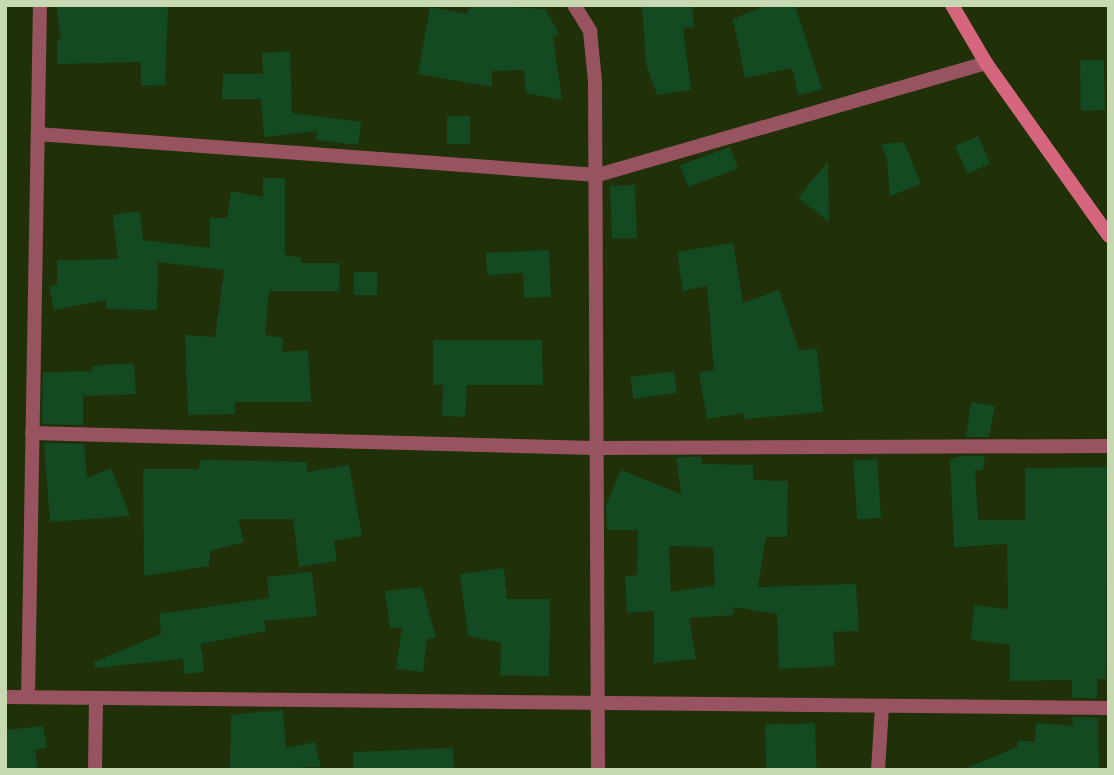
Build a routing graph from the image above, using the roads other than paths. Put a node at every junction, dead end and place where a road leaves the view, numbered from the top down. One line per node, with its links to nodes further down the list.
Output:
1 (40, 5): 5 (street)
2 (573, 5): 6 (street)
3 (952, 5): 4 (street)
4 (986, 63): 6 (street); 7 (street)
5 (38, 134): 6 (street); 8 (street)
6 (598, 175): 10 (street)
7 (1109, 236)
8 (33, 433): 10 (street); 12 (street)
9 (1109, 446): 10 (street)
10 (594, 448): 14 (street)
11 (5, 697): 12 (street)
12 (28, 697): 13 (street)
13 (96, 698): 14 (street); 17 (street)
14 (597, 703): 15 (street); 18 (street)
15 (883, 706): 16 (street); 19 (street)
16 (1109, 708)
17 (95, 770)
18 (598, 770)
19 (878, 770)

